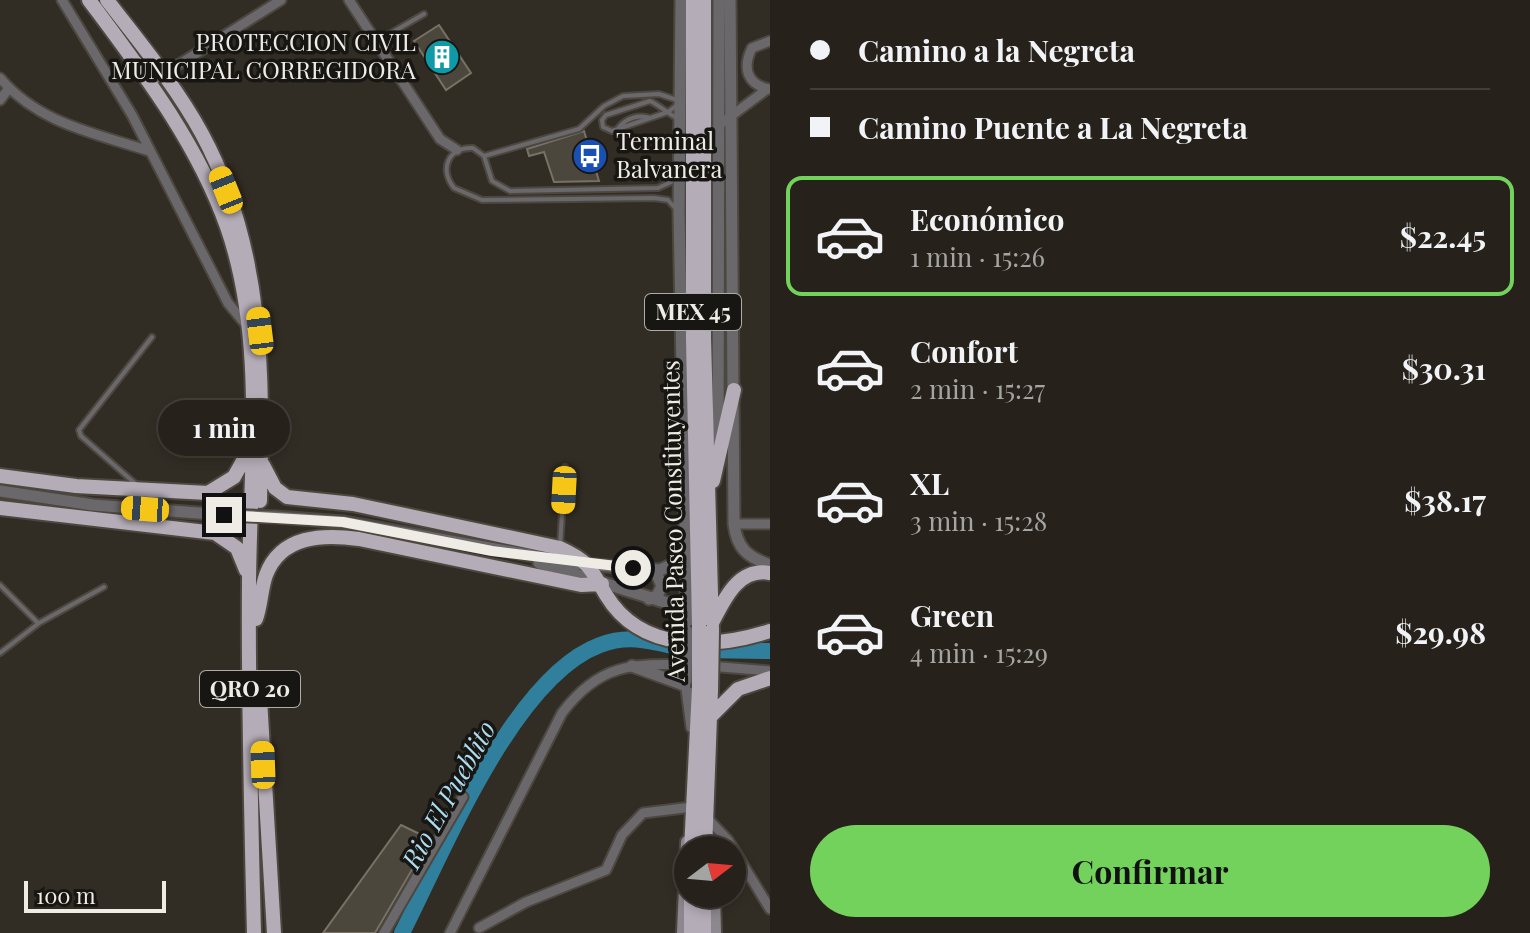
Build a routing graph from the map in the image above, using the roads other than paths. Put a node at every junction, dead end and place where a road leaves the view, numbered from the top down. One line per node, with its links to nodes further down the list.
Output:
1 (62, 0): 29 (street)
2 (89, 0): 18 (highway, QRO 20)
3 (107, 0): 18 (highway, QRO 20)
4 (281, 0): 11 (street)
5 (349, 0): 13 (street)
6 (681, 0): 19 (street)
7 (693, 0): 64 (highway, Avenida Paseo Constituyentes / MEX 45)
8 (704, 0): 43 (highway, Avenida Paseo Constituyentes / MEX 45)
9 (719, 0): 15 (street)
10 (730, 0): 15 (street)
11 (268, 4): 18 (street)
12 (424, 14): 13 (lane)
13 (379, 40): 28 (street)
14 (770, 41): 16 (street)
15 (724, 45): 16 (street); 27 (street)
16 (752, 48): 21 (street)
17 (0, 78): 20 (street)
18 (157, 78): 33 (highway, QRO 20); 37 (highway, QRO 20)
19 (680, 85): 22 (lane); 24 (street)
20 (9, 88): 23 (street); 29 (street)
21 (768, 90): 27 (street)
22 (665, 95): 24 (lane); 30 (lane)
23 (0, 100)
24 (680, 102): 25 (lane); 26 (street)
25 (668, 112): 25 (lane); 26 (lane)
26 (679, 119): 31 (street)
27 (725, 122): 35 (street); 39 (street)
28 (457, 150): 30 (lane); 32 (lane)
29 (149, 151): 33 (street)
30 (484, 156): 31 (lane)
31 (679, 163): 32 (street)
32 (679, 211): 49 (street)
33 (248, 327): 36 (highway, QRO 20)
34 (152, 337): 41 (lane)
35 (734, 390): 39 (highway); 45 (street)
36 (251, 445): 41 (highway); 56 (highway, QRO 20)
37 (261, 457): 47 (highway); 62 (highway, QRO 20)
38 (565, 467): 47 (lane)
39 (716, 469): 43 (highway)
40 (0, 476): 41 (highway)
41 (143, 490)
42 (0, 491): 48 (street, bridge)
43 (708, 505): 64 (highway, Avenida Paseo Constituyentes / MEX 45)
44 (0, 508): 56 (highway)
45 (734, 524): 46 (street); 51 (street)
46 (770, 524)
47 (560, 548): 50 (highway)
48 (492, 551): 50 (street); 54 (street)
49 (686, 558): 52 (street); 60 (street)
50 (590, 564): 52 (street); 54 (highway)
51 (770, 565)
52 (655, 570): 59 (street)
53 (770, 573): 64 (highway)
54 (602, 584): 58 (street); 61 (highway); 62 (highway)
55 (0, 585): 63 (lane)
56 (249, 586): 79 (highway, QRO 20)
57 (104, 587): 63 (lane)
58 (630, 590): 59 (street); 61 (street)
59 (649, 599): 60 (street)
60 (687, 609): 64 (street)
61 (620, 611): 65 (highway)
62 (256, 619): 72 (highway, QRO 20)
63 (39, 623): 66 (lane)
64 (702, 627): 70 (highway, Avenida Paseo Constituyentes / MEX 45, bridge); 70 (street, bridge)
65 (770, 631)
66 (0, 653)
67 (632, 666): 68 (street); 70 (street); 90 (street)
68 (770, 671)
69 (770, 678): 71 (highway)
70 (696, 686): 71 (highway, Avenida Paseo Constituyentes / MEX 45); 74 (highway, Avenida Paseo Constituyentes / MEX 45)
71 (710, 717): 75 (highway, Avenida Paseo Constituyentes / MEX 45)
72 (264, 794): 87 (highway, QRO 20); 88 (highway)
73 (463, 797): 89 (street)
74 (692, 813): 76 (highway, Avenida Paseo Constituyentes / MEX 45); 84 (street); 91 (main road)
75 (707, 818): 77 (highway, Avenida Paseo Constituyentes / MEX 45); 78 (main road); 83 (street)
76 (691, 836)
77 (706, 836)
78 (710, 836)
79 (251, 850): 85 (highway); 86 (highway, QRO 20)
80 (691, 908): 92 (highway)
81 (704, 908): 93 (highway)
82 (714, 908): 94 (main road)
83 (770, 909)
84 (479, 928)
85 (247, 933)
86 (254, 933)
87 (267, 933)
88 (274, 933)
89 (384, 933)
90 (450, 933)
91 (683, 933)
92 (691, 933)
93 (704, 933)
94 (715, 933)

